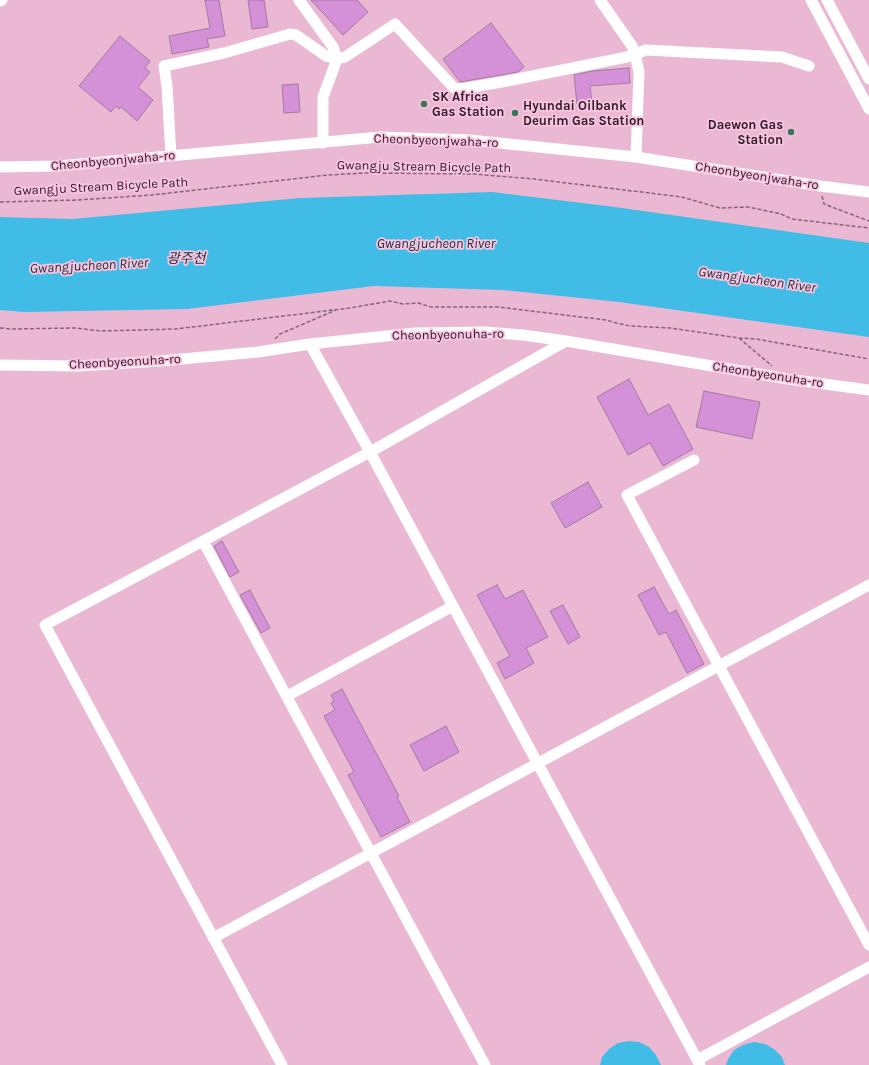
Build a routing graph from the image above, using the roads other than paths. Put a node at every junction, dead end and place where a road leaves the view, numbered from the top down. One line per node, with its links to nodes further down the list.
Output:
1 (299, 0): 6 (street)
2 (600, 0): 5 (street)
3 (811, 0): 9 (street)
4 (828, 0): 8 (street)
5 (635, 54): 6 (street); 7 (street); 12 (street)
6 (337, 59): 10 (street); 11 (street)
7 (809, 66)
8 (869, 79)
9 (869, 109)
10 (323, 142): 11 (street, Cheonbyeonjwaha-ro); 12 (street, Cheonbyeonjwaha-ro)
11 (171, 156): 13 (street, Cheonbyeonjwaha-ro)
12 (636, 157): 14 (street, Cheonbyeonjwaha-ro)
13 (0, 167)
14 (869, 192)
15 (566, 341): 16 (street, Cheonbyeonuha-ro); 18 (street, Cheonbyeonuha-ro); 19 (street)
16 (310, 344): 17 (street, Cheonbyeonuha-ro); 19 (street)
17 (0, 365)
18 (869, 390)
19 (370, 452): 21 (street); 23 (street)
20 (694, 460): 24 (street)
21 (203, 541): 25 (street); 28 (street)
22 (869, 585): 24 (street)
23 (453, 606): 25 (street); 26 (street)
24 (719, 666): 26 (street); 29 (street)
25 (287, 696): 27 (street)
26 (538, 763): 27 (street); 31 (street)
27 (371, 853): 28 (street); 33 (street)
28 (213, 938): 32 (street)
29 (869, 945)
30 (869, 967): 31 (street)
31 (698, 1062)
32 (282, 1065)
33 (484, 1065)

